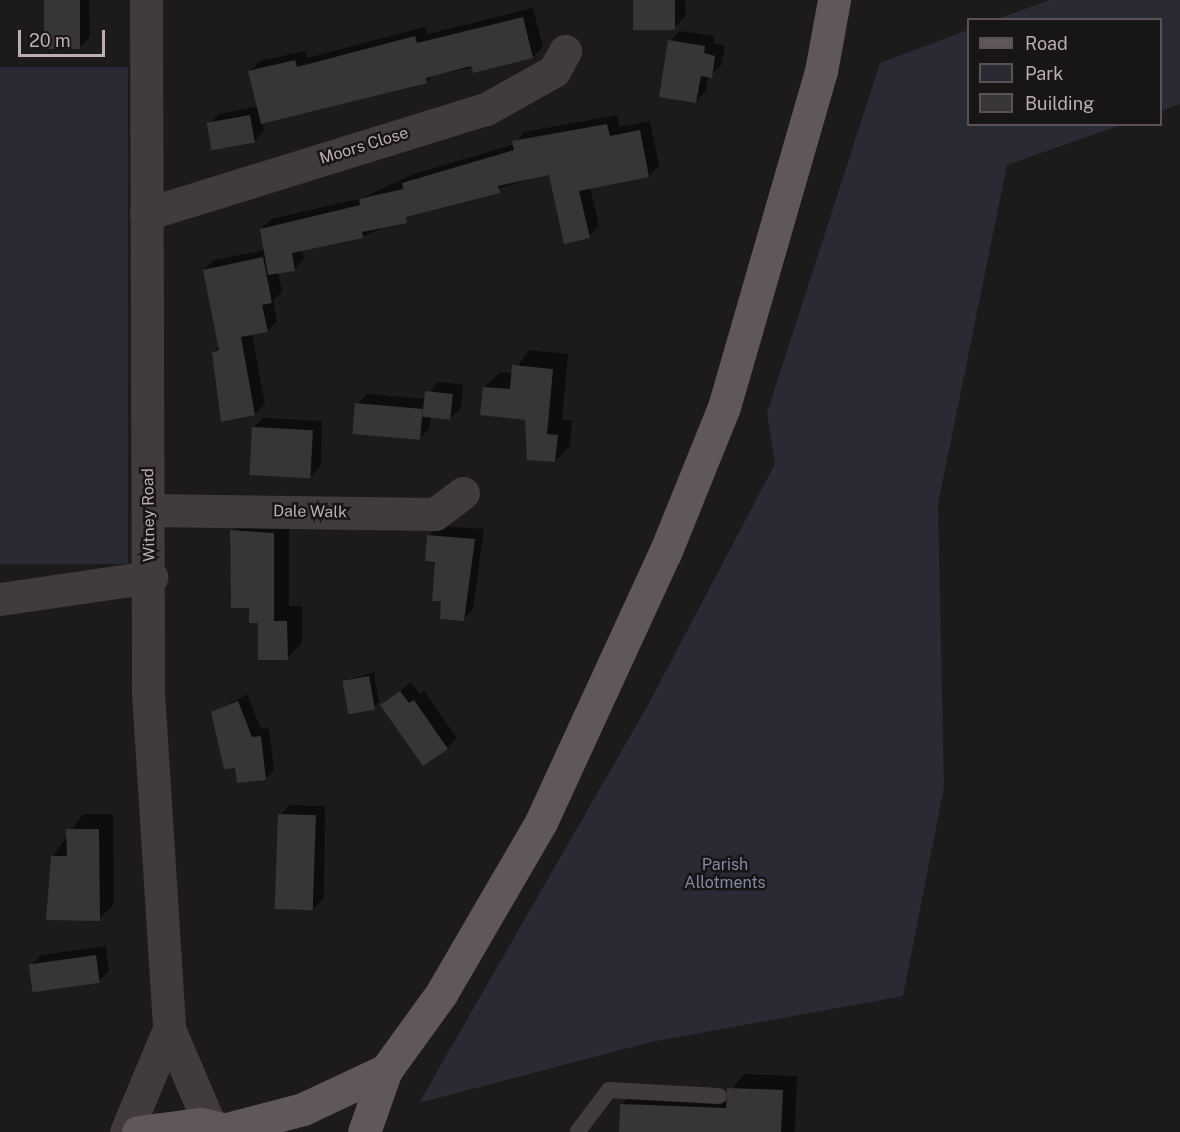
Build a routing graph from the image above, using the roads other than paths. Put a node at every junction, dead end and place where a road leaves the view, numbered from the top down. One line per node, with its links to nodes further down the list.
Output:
1 (146, 0): 4 (street, Witney Road)
2 (834, 0): 10 (main road)
3 (565, 51): 4 (street, Moors Close)
4 (146, 214): 6 (street, Witney Road)
5 (463, 493): 6 (street, Dale Walk)
6 (149, 510): 7 (street, Witney Road)
7 (151, 577): 8 (street); 9 (street, Witney Road)
8 (0, 599)
9 (169, 1029): 12 (street, Witney Road); 14 (street, Witney Road)
10 (386, 1070): 12 (main road); 16 (main road)
11 (719, 1096): 13 (lane)
12 (224, 1129): 15 (main road)
13 (578, 1131)
14 (126, 1132)
15 (138, 1132)
16 (364, 1132)

